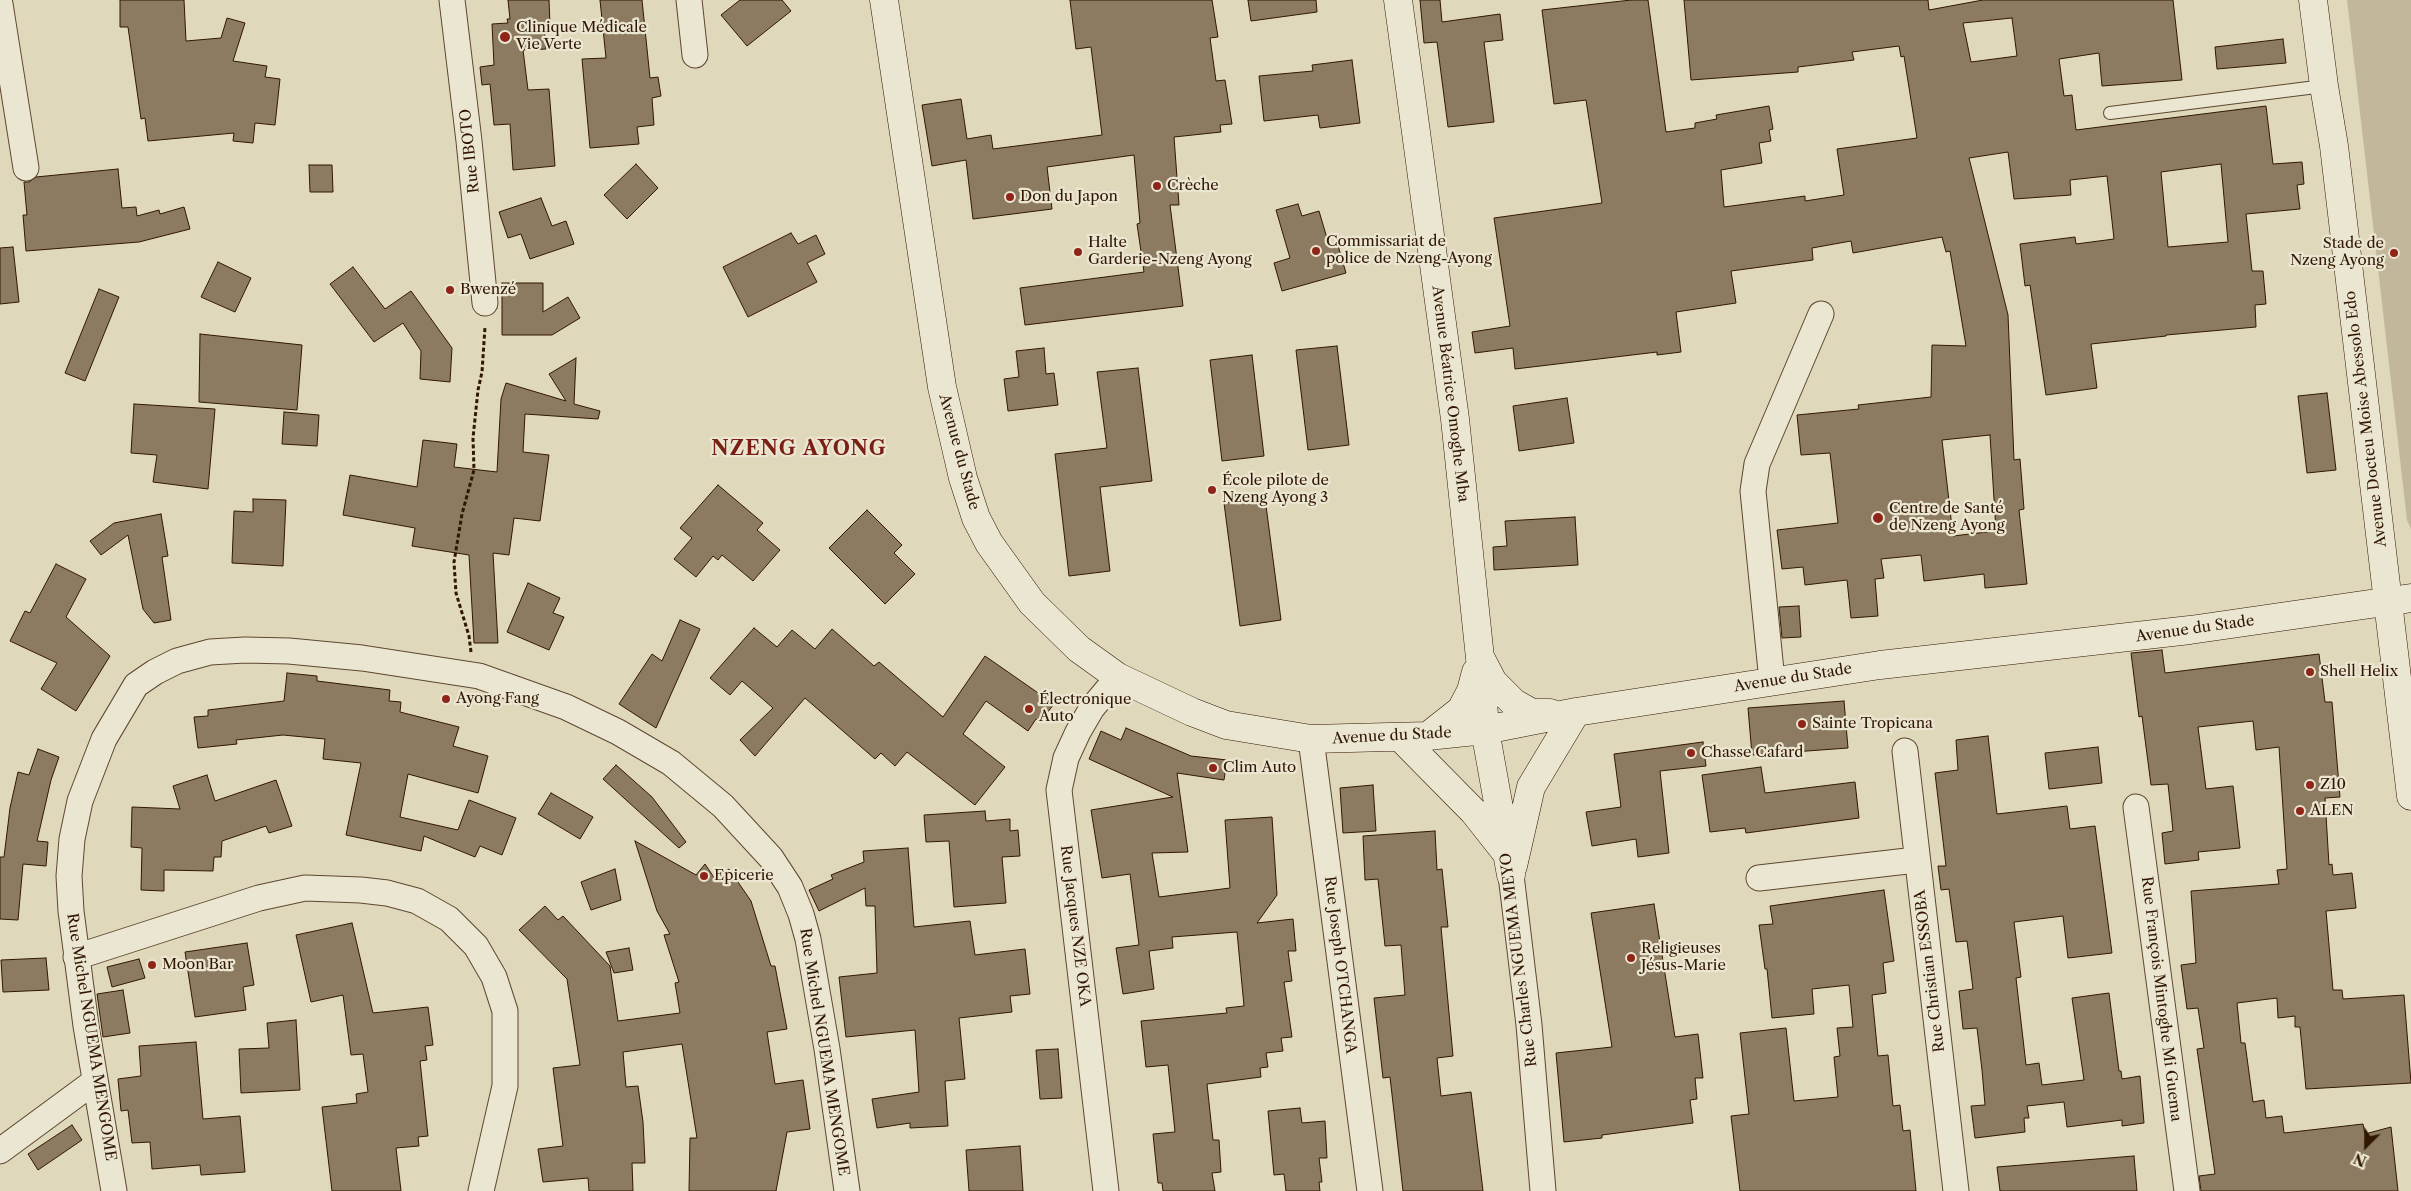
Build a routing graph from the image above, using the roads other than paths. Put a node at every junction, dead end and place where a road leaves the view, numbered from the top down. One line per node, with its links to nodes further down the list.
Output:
1 (452, 0): 11 (street, Rue IBOTO)
2 (689, 0): 7 (street)
3 (884, 0): 15 (main road, Avenue du Stade)
4 (1398, 0): 14 (main road, Avenue Béatrice Omoghe Mba)
5 (2314, 0): 8 (main road, Avenue Docteu Moise Abessolo Edo)
6 (0, 4): 10 (street)
7 (695, 55)
8 (2324, 86): 9 (lane); 13 (main road, Avenue Docteu Moise Abessolo Edo)
9 (2110, 113)
10 (26, 168)
11 (485, 303)
12 (1821, 314): 16 (street)
13 (2400, 599): 16 (main road, Avenue du Stade); 23 (main road, Avenue Docteu Moise Abessolo Edo)
14 (1480, 658): 17 (main road); 18 (main road, Avenue Béatrice Omoghe Mba); 19 (main road)
15 (1118, 677): 21 (main road, Avenue du Stade); 34 (street, Rue Jacques NZE OKA)
16 (1772, 681): 17 (main road, Avenue du Stade)
17 (1576, 712): 18 (main road, Avenue du Stade); 26 (main road)
18 (1485, 730): 19 (main road, Avenue du Stade); 26 (main road, Rue Charles NGUEMA MEYO)
19 (1428, 736): 20 (main road, Avenue du Stade)
20 (1400, 737): 21 (main road, Avenue du Stade); 26 (main road)
21 (1311, 739): 35 (street, Rue Joseph OTCHANGA)
22 (1905, 751): 25 (street, Rue Christian ESSOBA)
23 (2411, 796)
24 (2136, 807): 38 (street, Rue François Mintoghe Mi Guema)
25 (1916, 860): 27 (street); 37 (street, Rue Christian ESSOBA)
26 (1511, 876): 36 (street, Rue Charles NGUEMA MEYO)
27 (1759, 878)
28 (76, 957): 29 (street, Rue Michel NGUEMA MENGOME); 32 (street); 33 (street, Rue Michel NGUEMA MENGOME)
29 (95, 1081): 30 (street); 31 (street, Rue Michel NGUEMA MENGOME)
30 (0, 1151)
31 (114, 1191)
32 (480, 1191)
33 (847, 1191)
34 (1106, 1191)
35 (1370, 1191)
36 (1543, 1191)
37 (1956, 1191)
38 (2186, 1191)

